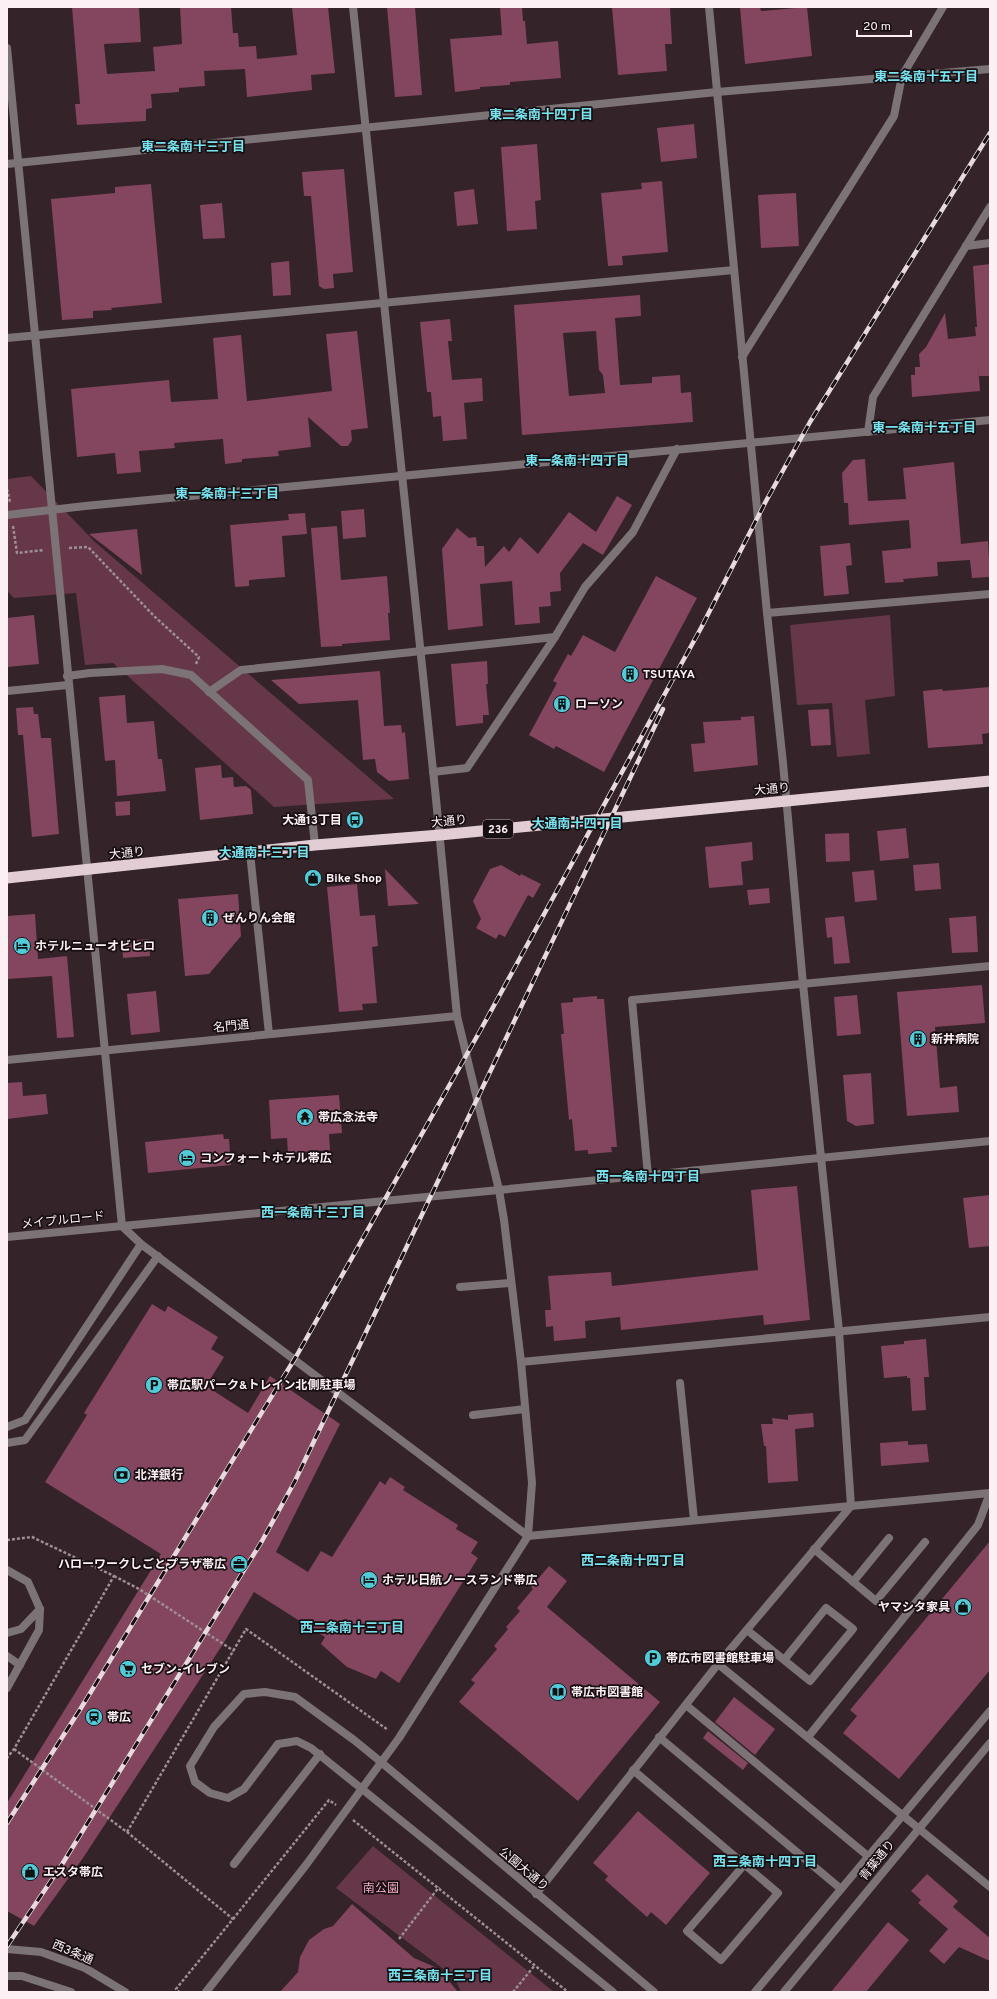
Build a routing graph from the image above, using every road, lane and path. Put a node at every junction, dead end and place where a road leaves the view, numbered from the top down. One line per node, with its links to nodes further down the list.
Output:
1 (353, 7): 8 (street)
2 (709, 7): 7 (street)
3 (943, 7): 6 (street)
4 (7, 48): 9 (street)
5 (990, 69): 6 (street)
6 (902, 76): 7 (street); 18 (street)
7 (717, 92): 8 (street); 14 (street)
8 (366, 128): 9 (street); 15 (street)
9 (18, 163): 10 (street); 16 (street)
10 (7, 164)
11 (990, 207): 13 (street)
12 (990, 244): 13 (street)
13 (966, 246): 20 (street)
14 (734, 270): 15 (street); 18 (street)
15 (384, 302): 16 (street); 23 (street)
16 (35, 336): 17 (street); 25 (street)
17 (7, 338)
18 (742, 357): 21 (street)
19 (990, 420): 20 (street)
20 (868, 432): 21 (street)
21 (751, 442): 22 (street); 29 (street)
22 (677, 449): 23 (street); 30 (street)
23 (402, 477): 25 (street); 31 (street)
24 (7, 489): 26 (path)
25 (52, 510): 26 (street); 27 (street)
26 (9, 515): 27 (path)
27 (55, 549): 32 (street); 33 (path)
28 (990, 594): 29 (street)
29 (767, 613): 39 (street)
30 (555, 638): 31 (street); 37 (street)
31 (420, 651): 36 (street); 37 (street)
32 (67, 676): 33 (street); 34 (street)
33 (191, 676): 36 (street)
34 (68, 685): 35 (street); 43 (street)
35 (7, 691)
36 (209, 692): 41 (street)
37 (434, 772): 40 (street)
38 (990, 780): 39 (highway, 大通り / 236)
39 (787, 801): 40 (highway, 大通り / 236); 46 (street)
40 (440, 835): 41 (highway, 大通り / 236); 47 (street)
41 (315, 845): 42 (highway, 大通り / 236)
42 (250, 853): 43 (highway, 大通り / 236); 48 (street)
43 (86, 871): 44 (highway, 大通り / 236); 49 (street)
44 (7, 878)
45 (990, 966): 46 (street)
46 (803, 984): 52 (street); 53 (street)
47 (457, 1016): 48 (street, 名門通); 54 (street)
48 (269, 1034): 49 (street, 名門通)
49 (105, 1050): 50 (street, 名門通); 55 (street)
50 (7, 1060)
51 (990, 1141): 52 (street, メイプルロード)
52 (822, 1157): 53 (street, メイプルロード); 62 (street)
53 (648, 1176): 54 (street, メイプルロード)
54 (499, 1190): 55 (street, メイプルロード); 59 (street)
55 (122, 1226): 56 (street, メイプルロード); 57 (street)
56 (7, 1237)
57 (141, 1244): 58 (street); 67 (street)
58 (158, 1256): 68 (street); 72 (street)
59 (511, 1283): 60 (street); 63 (street)
60 (460, 1287)
61 (990, 1317): 62 (street)
62 (839, 1331): 63 (street); 70 (street)
63 (521, 1362): 65 (street)
64 (680, 1383): 71 (street)
65 (525, 1409): 66 (street); 72 (street)
66 (473, 1414)
67 (7, 1427)
68 (7, 1443)
69 (990, 1493): 70 (street); 92 (street)
70 (851, 1506): 71 (street); 76 (street)
71 (694, 1520): 72 (street)
72 (528, 1536): 93 (street)
73 (889, 1538): 79 (street)
74 (7, 1540): 78 (path)
75 (925, 1542): 79 (street)
76 (814, 1549): 79 (street); 81 (street)
77 (7, 1570): 80 (street)
78 (114, 1576): 83 (path); 95 (path)
79 (853, 1582)
80 (40, 1609): 82 (street); 87 (street)
81 (747, 1630): 85 (street); 86 (street)
82 (7, 1633)
83 (234, 1651): 93 (path); 104 (path)
84 (7, 1656): 87 (street)
85 (784, 1660): 85 (street)
86 (718, 1664): 89 (street); 92 (street)
87 (20, 1665): 88 (street)
88 (7, 1688)
89 (686, 1705): 91 (street); 105 (street)
90 (990, 1711): 102 (street)
91 (659, 1737): 99 (street); 110 (street)
92 (808, 1737): 102 (street)
93 (399, 1738): 98 (street)
94 (990, 1744): 103 (street, 青葉通り)
95 (14, 1749): 97 (path); 104 (path)
96 (320, 1754): 98 (street, 公園大通り); 100 (street, 公園大通り); 106 (street)
97 (7, 1758)
98 (381, 1762): 100 (street); 111 (street, 公園大通り)
99 (633, 1770): 107 (street); 111 (street)
100 (362, 1788): 101 (street); 123 (street)
101 (345, 1813): 108 (path); 112 (path); 120 (street)
102 (904, 1815): 103 (street); 105 (street)
103 (918, 1828): 109 (street); 126 (street, 青葉通り)
104 (128, 1832): 112 (path)
105 (869, 1857): 110 (street)
106 (234, 1864)
107 (744, 1864): 107 (street)
108 (439, 1887): 113 (path); 115 (path)
109 (990, 1887)
110 (841, 1889): 125 (street)
111 (536, 1894): 124 (street, 公園大通り)
112 (233, 1919): 119 (path)
113 (399, 1939)
114 (7, 1949): 118 (street, 西3条通)
115 (535, 1965): 121 (path); 122 (path)
116 (7, 1976): 117 (street)
117 (71, 1992)
118 (125, 1992)
119 (179, 1992)
120 (206, 1992)
121 (513, 1992)
122 (568, 1992)
123 (613, 1992)
124 (654, 1992)
125 (755, 1992)
126 (784, 1992)

